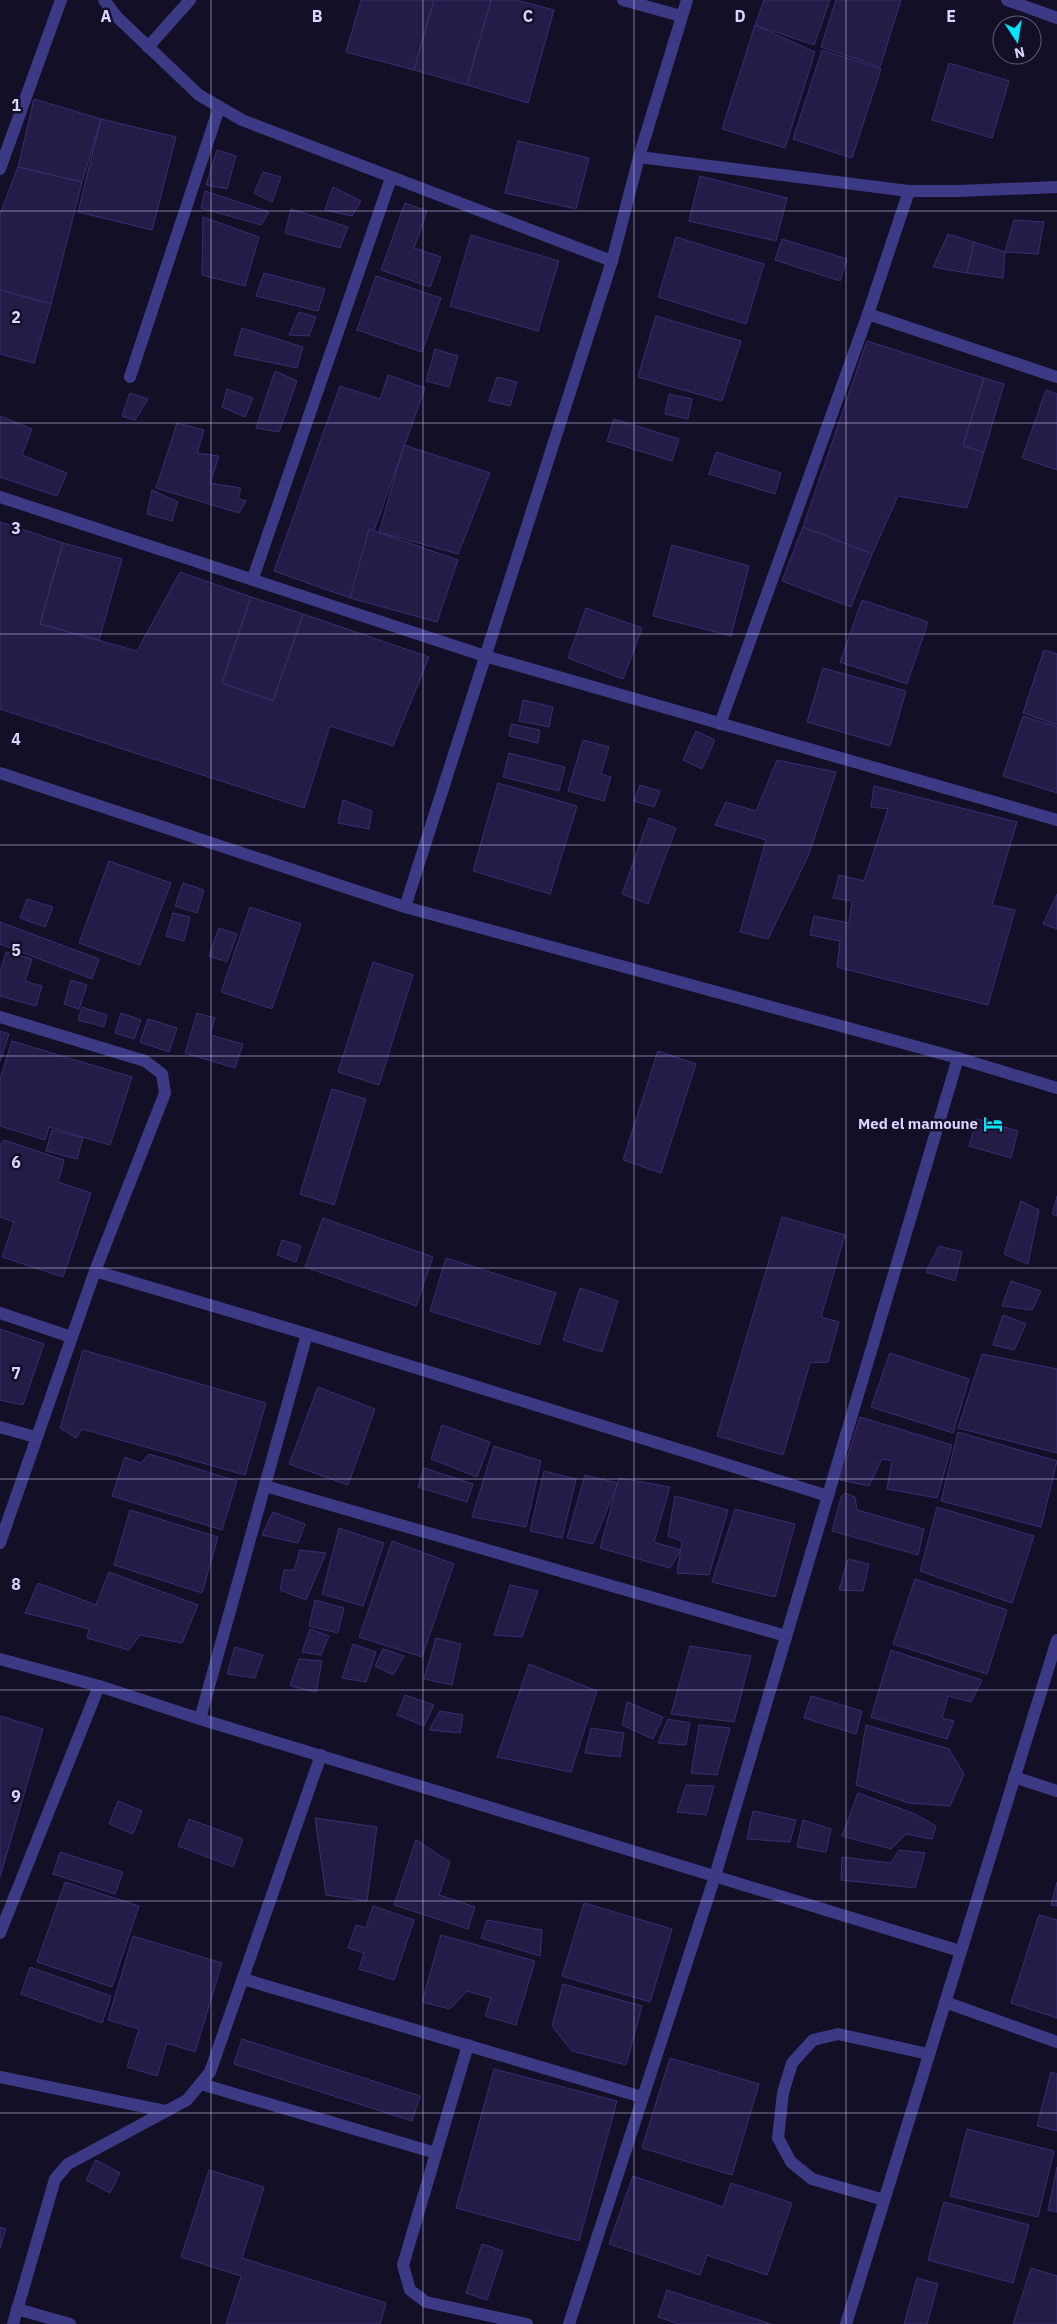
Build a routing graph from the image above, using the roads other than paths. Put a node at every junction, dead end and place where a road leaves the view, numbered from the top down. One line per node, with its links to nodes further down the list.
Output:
1 (61, 0): 12 (street)
2 (104, 0): 9 (street)
3 (190, 0): 9 (street)
4 (623, 0): 7 (street)
5 (687, 0): 7 (street)
6 (1007, 0): 8 (street)
7 (681, 16): 11 (street)
8 (1057, 18)
9 (148, 47): 10 (street)
10 (219, 108): 13 (street); 18 (street)
11 (639, 157): 15 (street); 16 (street)
12 (0, 169)
13 (391, 178): 16 (street); 21 (street)
14 (1057, 187): 15 (street)
15 (909, 191): 17 (street)
16 (612, 261): 22 (street)
17 (868, 314): 19 (street); 23 (street)
18 (130, 377)
19 (1057, 377)
20 (0, 497): 21 (street)
21 (253, 578): 22 (street)
22 (485, 656): 23 (street); 26 (street)
23 (720, 724): 25 (street)
24 (0, 773): 26 (street)
25 (1057, 820)
26 (405, 907): 28 (street)
27 (0, 1017): 30 (street)
28 (958, 1058): 29 (street); 37 (street)
29 (1057, 1088)
30 (95, 1271): 32 (street); 33 (street)
31 (0, 1313): 33 (street)
32 (307, 1334): 36 (street); 37 (street)
33 (71, 1337): 35 (street)
34 (0, 1427): 35 (street)
35 (35, 1437): 38 (street)
36 (265, 1486): 39 (street); 43 (street)
37 (828, 1496): 39 (street)
38 (0, 1543)
39 (786, 1636): 47 (street)
40 (1057, 1640): 45 (street)
41 (0, 1659): 42 (street)
42 (99, 1686): 43 (street); 48 (street)
43 (200, 1719): 44 (street)
44 (322, 1755): 47 (street); 50 (street)
45 (1014, 1777): 46 (street); 49 (street)
46 (1057, 1791)
47 (715, 1876): 49 (street); 57 (street)
48 (1, 1930)
49 (960, 1951): 51 (street)
50 (243, 1979): 53 (street); 56 (street)
51 (945, 2002): 52 (street); 54 (street)
52 (1057, 2042)
53 (468, 2045): 57 (street); 59 (street)
54 (928, 2054): 60 (street); 60 (street)
55 (0, 2077): 58 (street)
56 (201, 2084): 58 (street); 59 (street)
57 (642, 2097): 65 (street)
58 (166, 2111): 61 (street)
59 (436, 2153): 64 (street)
60 (884, 2200): 66 (street)
61 (18, 2309): 62 (street); 63 (street)
62 (13, 2324)
63 (70, 2324)
64 (527, 2324)
65 (569, 2324)
66 (846, 2324)

